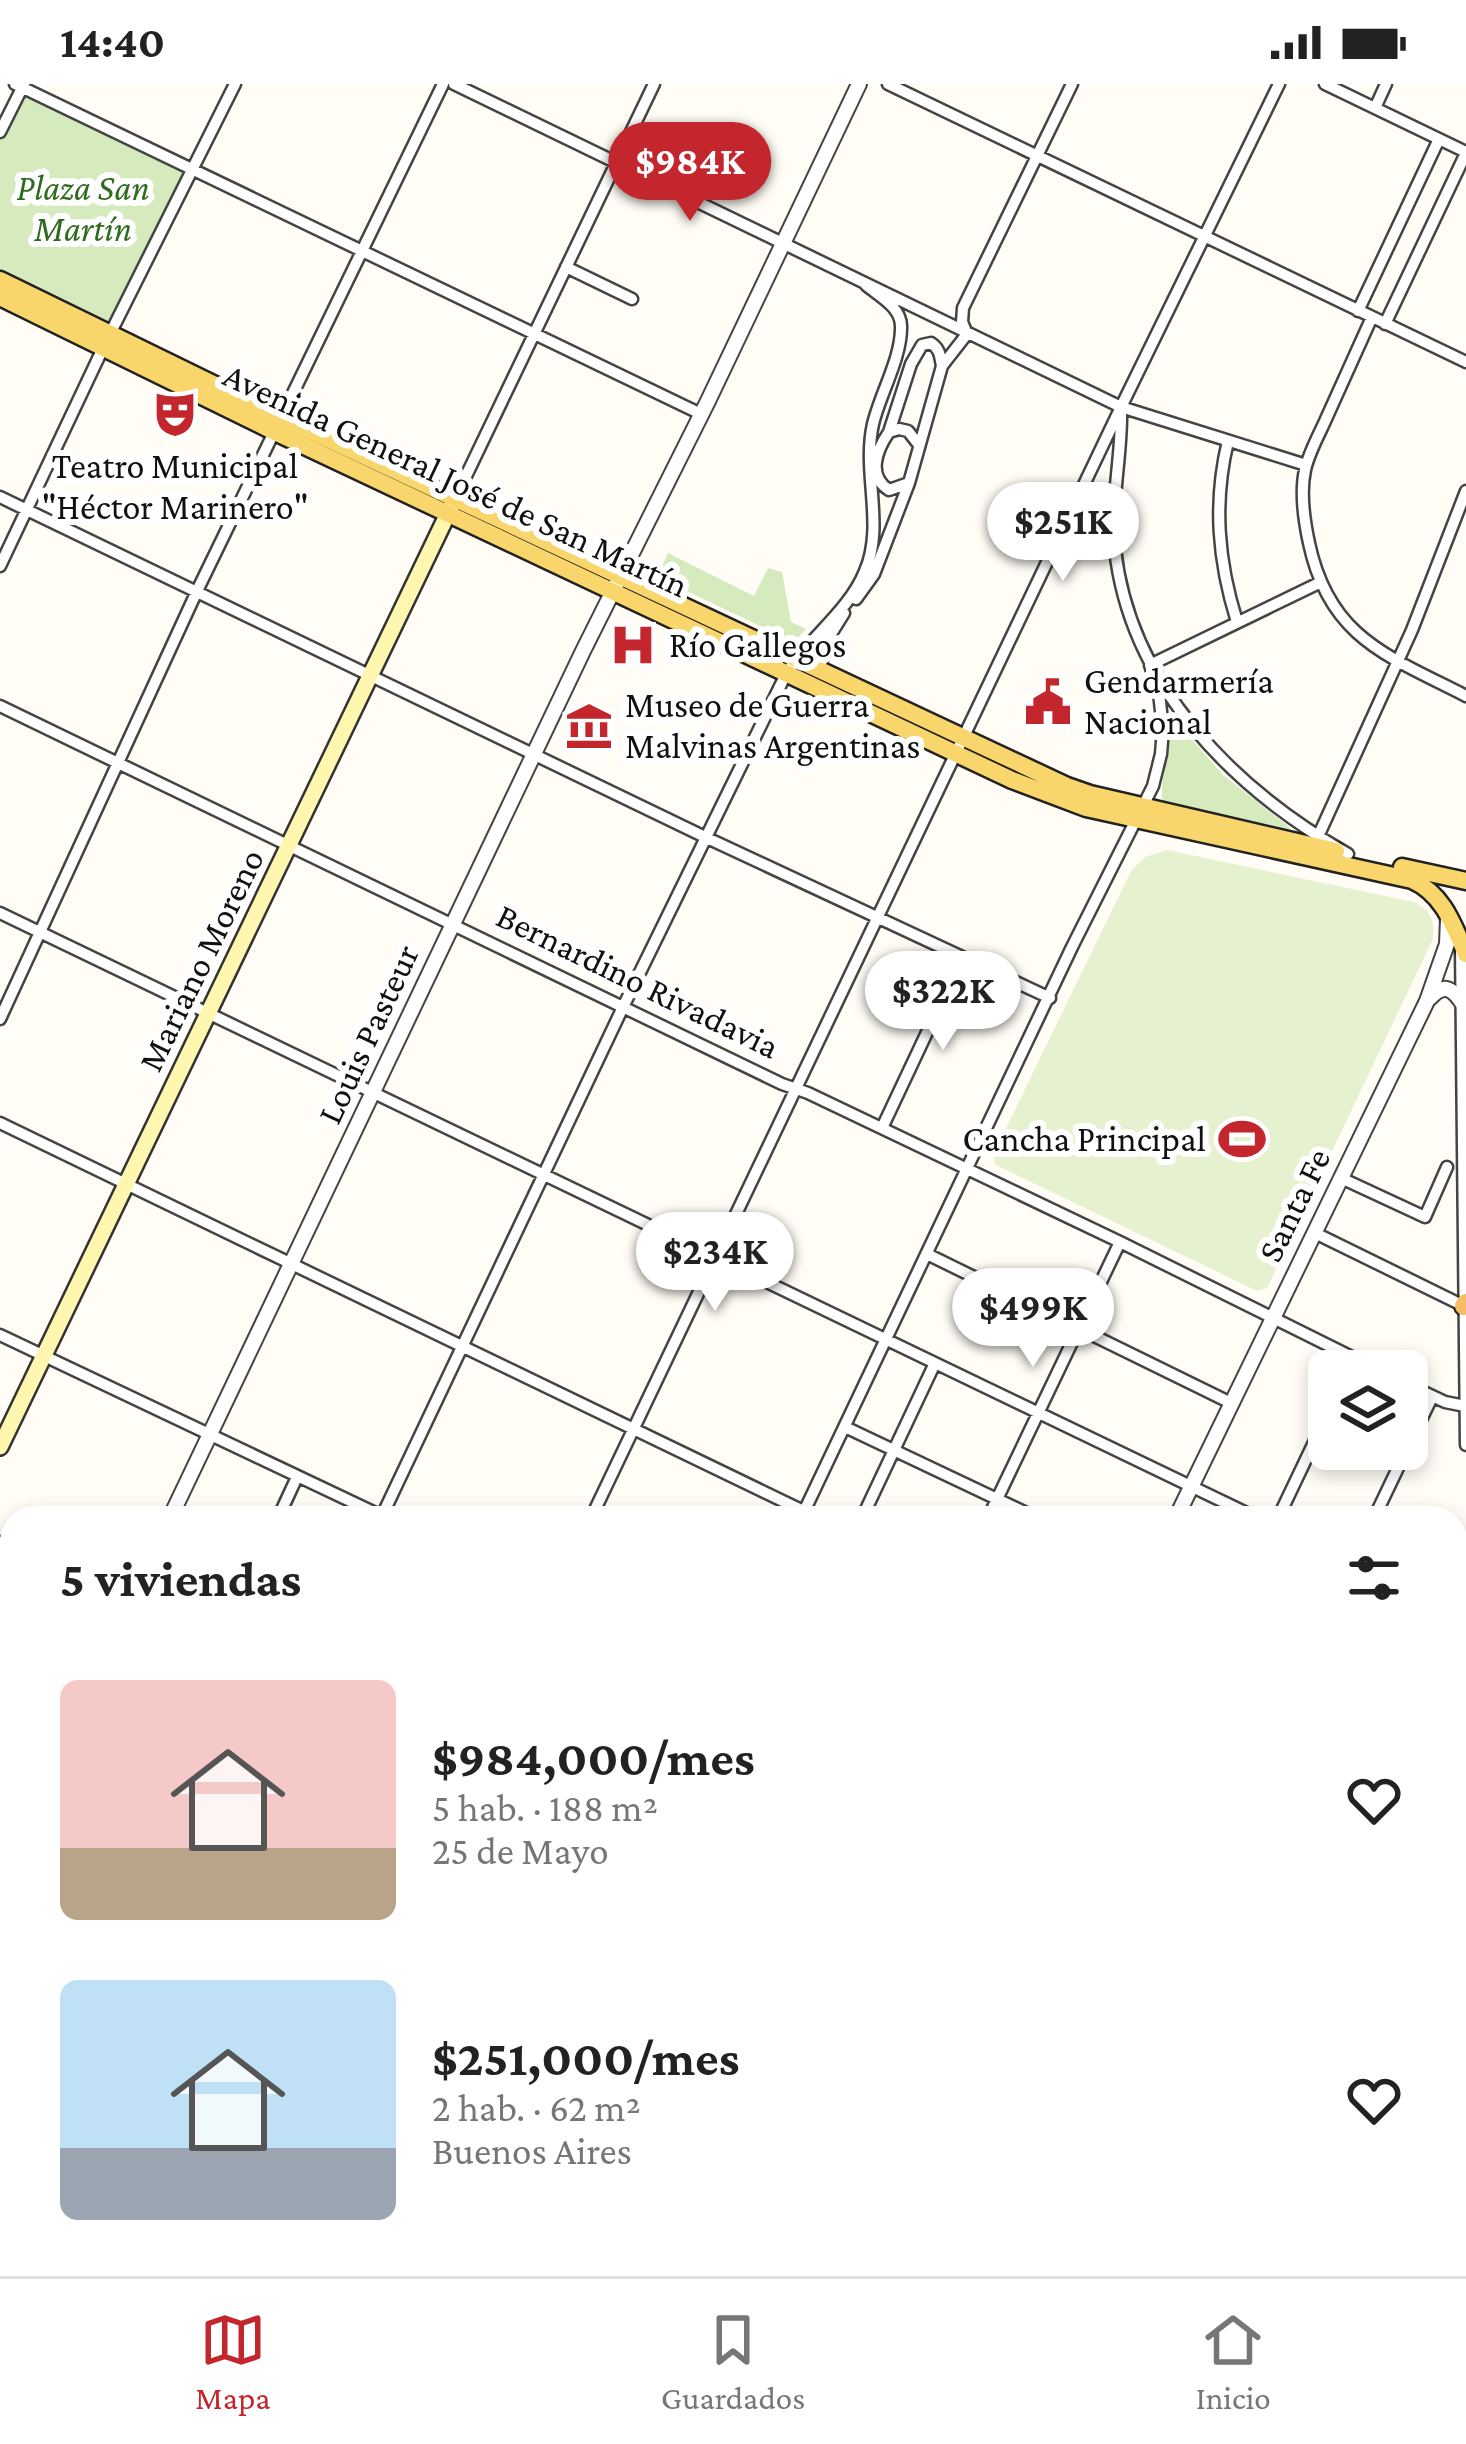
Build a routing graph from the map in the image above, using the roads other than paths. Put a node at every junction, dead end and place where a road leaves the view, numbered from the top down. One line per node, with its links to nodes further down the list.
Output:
1 (235, 84): 19 (street)
2 (443, 84): 22 (street)
3 (454, 84): 18 (street)
4 (654, 84): 18 (street)
5 (859, 84): 21 (street, Louis Pasteur)
6 (888, 84): 17 (street)
7 (1072, 84): 17 (street)
8 (1279, 84): 20 (street)
9 (1325, 84): 12 (street)
10 (1386, 84): 12 (street)
11 (20, 85): 13 (street); 19 (street)
12 (1375, 108): 15 (street)
13 (0, 132)
14 (1466, 132): 16 (street)
15 (1438, 139): 16 (street); 28 (street)
16 (1464, 151): 30 (street)
17 (1037, 156): 20 (street); 32 (street)
18 (616, 162): 21 (street); 23 (street)
19 (194, 168): 22 (street); 33 (street)
20 (1205, 237): 28 (street); 36 (street)
21 (784, 244): 25 (street); 37 (street, Louis Pasteur)
22 (362, 250): 31 (street); 38 (street)
23 (566, 267): 27 (street); 31 (street)
24 (0, 280): 33 (main road, Avenida General José de San Martín)
25 (866, 285): 32 (street); 43 (street)
26 (0, 297): 33 (main road, Avenida General José de San Martín)
27 (632, 299)
28 (1358, 311): 29 (street)
29 (1372, 317): 30 (street); 42 (street)
30 (1385, 324): 34 (street)
31 (535, 332): 37 (street); 47 (street)
32 (967, 334): 35 (street); 36 (street)
33 (107, 340): 38 (main road, Avenida General José de San Martín); 48 (street)
34 (1466, 362)
35 (942, 366): 39 (street); 41 (street)
36 (1120, 407): 40 (street); 61 (street); 69 (street)
37 (701, 414): 57 (street, Louis Pasteur)
38 (277, 424): 47 (main road, Avenida General José de San Martín); 58 (street)
39 (889, 432): 41 (street); 43 (street)
40 (1228, 441): 42 (street); 59 (street)
41 (919, 445): 44 (street)
42 (1306, 465): 56 (street)
43 (873, 475): 44 (street); 49 (street)
44 (909, 483): 50 (street)
45 (1466, 491): 51 (street)
46 (0, 497): 48 (street)
47 (452, 506): 57 (main road, Avenida General José de San Martín); 64 (main road, Mariano Moreno)
48 (26, 511): 55 (street); 58 (street)
49 (873, 516): 50 (street); 53 (street)
50 (894, 520): 53 (street)
51 (1452, 523): 52 (street); 60 (street)
52 (1466, 530)
53 (880, 540): 54 (street)
54 (875, 559): 62 (street); 63 (street)
55 (0, 566)
56 (1319, 583): 59 (street); 60 (street)
57 (616, 584): 62 (main road, Avenida General José de San Martín); 70 (street, Louis Pasteur)
58 (197, 591): 64 (street); 71 (street)
59 (1237, 622): 61 (street)
60 (1398, 662): 65 (street); 74 (street)
61 (1150, 665): 67 (street); 68 (street)
62 (791, 666): 63 (main road, Avenida General José de San Martín); 69 (main road, Avenida General José de San Martín); 73 (street)
63 (819, 670): 69 (main road, Avenida General José de San Martín)
64 (371, 675): 70 (street); 75 (main road, Mariano Moreno)
65 (1466, 696)
66 (0, 706): 71 (street, Bernardino Rivadavia)
67 (1191, 726): 68 (street); 74 (street)
68 (1163, 729): 72 (street)
69 (960, 747): 72 (main road, Avenida General José de San Martín); 79 (street)
70 (535, 754): 73 (street); 80 (street, Louis Pasteur)
71 (118, 764): 75 (street, Bernardino Rivadavia); 81 (street)
72 (1141, 813): 74 (main road, Avenida General José de San Martín); 78 (main road, Avenida General José de San Martín); 84 (street)
73 (705, 837): 79 (street); 87 (street)
74 (1315, 841): 76 (main road, Avenida General José de San Martín)
75 (289, 846): 80 (street, Bernardino Rivadavia); 88 (main road, Mariano Moreno)
76 (1466, 880)
77 (0, 913): 81 (street)
78 (1449, 914): 82 (main road, Avenida General José de San Martín); 85 (street, Santa Fe)
79 (878, 920): 83 (street); 90 (street)
80 (453, 924): 87 (street, Bernardino Rivadavia); 91 (street, Louis Pasteur)
81 (41, 933): 88 (street); 89 (street)
82 (1464, 948): 86 (street)
83 (962, 958): 84 (street); 93 (street)
84 (1050, 998): 95 (street)
85 (1426, 1001): 86 (street); 97 (street, Santa Fe)
86 (1462, 1004): 104 (street)
87 (623, 1007): 90 (street, Bernardino Rivadavia); 96 (street)
88 (208, 1013): 91 (street); 98 (main road, Mariano Moreno)
89 (0, 1019)
90 (795, 1089): 93 (street, Bernardino Rivadavia); 102 (street)
91 (374, 1092): 96 (street); 103 (street, Louis Pasteur)
92 (0, 1123): 98 (street)
93 (882, 1128): 95 (street, Bernardino Rivadavia)
94 (1448, 1167): 97 (street)
95 (969, 1169): 100 (street, Bernardino Rivadavia); 101 (street)
96 (545, 1174): 102 (street); 109 (street)
97 (1341, 1178): 99 (street, Santa Fe)
98 (127, 1184): 103 (street); 111 (main road, Mariano Moreno)
99 (1315, 1233): 104 (street); 105 (street, Santa Fe)
100 (1120, 1242): 105 (street, Bernardino Rivadavia); 106 (street)
101 (929, 1255): 106 (street); 108 (street)
102 (716, 1257): 108 (street); 120 (street)
103 (293, 1264): 109 (street); 121 (street, Louis Pasteur)
104 (1465, 1305): 117 (street)
105 (1273, 1316): 110 (street, Bernardino Rivadavia); 115 (street, Santa Fe)
106 (1079, 1328): 115 (street); 118 (street)
107 (0, 1336): 111 (street)
108 (887, 1339): 112 (street); 119 (street)
109 (461, 1348): 120 (street); 133 (street)
110 (1339, 1350)
111 (44, 1356): 121 (street); 123 (main road, Mariano Moreno)
112 (935, 1363): 118 (street); 124 (street)
113 (1428, 1395): 114 (street)
114 (1432, 1397): 116 (street); 117 (street)
115 (1231, 1402): 128 (street, Santa Fe)
116 (1428, 1405)
117 (1465, 1406): 122 (street)
118 (1038, 1413): 128 (street); 129 (street)
119 (845, 1427): 124 (street); 136 (street)
120 (634, 1430): 134 (street); 135 (street)
121 (210, 1436): 127 (street); 130 (street, Louis Pasteur)
122 (1466, 1444)
123 (0, 1447)
124 (895, 1450): 129 (street); 137 (street)
125 (1308, 1455): 142 (street)
126 (1397, 1470): 143 (street)
127 (297, 1477): 131 (street); 132 (street)
128 (1191, 1487): 140 (street, Santa Fe); 141 (street)
129 (997, 1498): 138 (street); 139 (street)
130 (176, 1506)
131 (284, 1506)
132 (359, 1506)
133 (388, 1506)
134 (597, 1506)
135 (785, 1506)
136 (807, 1506)
137 (868, 1506)
138 (993, 1506)
139 (1013, 1506)
140 (1182, 1506)
141 (1231, 1506)
142 (1284, 1506)
143 (1379, 1506)

